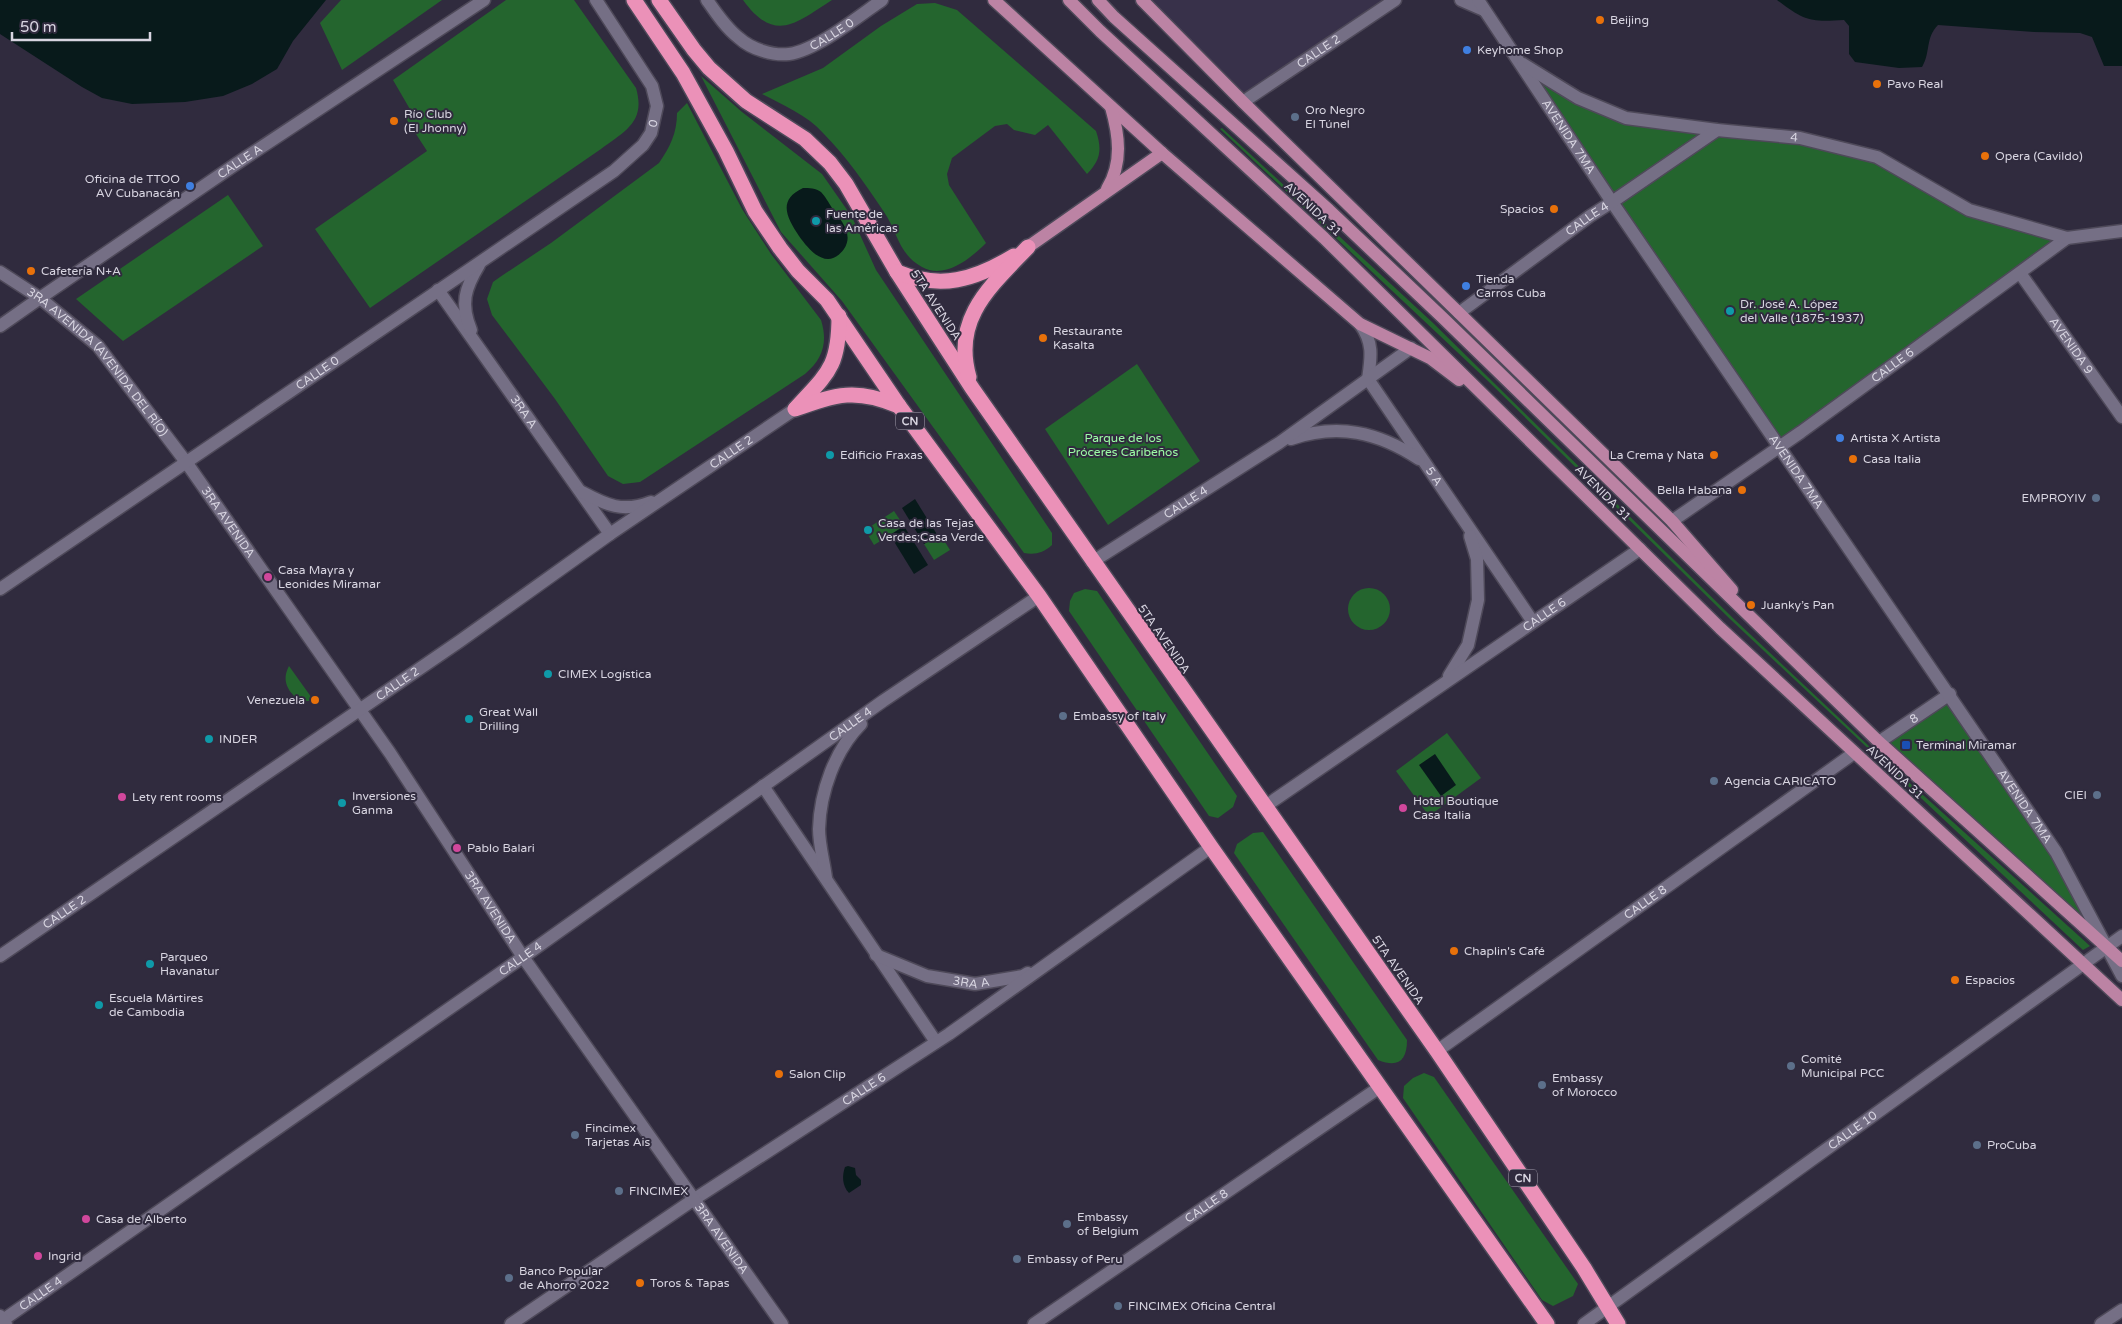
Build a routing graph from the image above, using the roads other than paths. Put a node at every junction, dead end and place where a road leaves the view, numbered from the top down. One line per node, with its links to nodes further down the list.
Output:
1 (484, 0): 31 (street, CALLE A)
2 (596, 0): 20 (street, 0)
3 (634, 0): 33 (highway, CN)
4 (660, 0): 28 (highway, 5TA AVENIDA / CN)
5 (707, 0): 6 (street, CALLE 0)
6 (882, 0)
7 (994, 0): 13 (main road)
8 (1069, 0): 42 (main road, AVENIDA 31)
9 (1098, 0): 58 (main road, AVENIDA 31)
10 (1142, 0): 16 (main road)
11 (1395, 0): 16 (street, CALLE 2)
12 (1461, 0): 14 (street)
13 (1002, 4): 17 (main road)
14 (1481, 5): 15 (street, AVENIDA 7MA)
15 (1518, 61): 18 (street, 4); 22 (street, AVENIDA 7MA)
16 (1243, 102): 32 (main road)
17 (1111, 106): 19 (main road); 21 (main road)
18 (1717, 130): 22 (street, CALLE 4); 24 (street, 4)
19 (1162, 153): 21 (main road); 34 (main road)
20 (633, 155): 26 (street, CALLE 0)
21 (1103, 195): 25 (main road)
22 (1612, 202): 32 (street, CALLE 4); 45 (street, AVENIDA 7MA)
23 (2122, 231): 24 (street)
24 (2067, 238): 29 (street, CALLE 6)
25 (1028, 247): 28 (highway); 39 (highway)
26 (482, 260): 30 (street, CALLE 0); 36 (street)
27 (0, 272): 31 (street, 3RA AVENIDA (AVENIDA DEL RÍO))
28 (896, 272): 39 (highway, 5TA AVENIDA / CN)
29 (2020, 274): 43 (street, AVENIDA 9); 45 (street, CALLE 6)
30 (438, 290): 36 (street, 3RA A); 46 (street, CALLE 0)
31 (40, 298): 35 (street, CALLE A); 46 (street, 3RA AVENIDA (AVENIDA DEL RÍO))
32 (1459, 313): 50 (main road)
33 (838, 316): 40 (highway, CN); 41 (highway)
34 (1360, 324): 37 (main road); 38 (street)
35 (0, 326)
36 (477, 347): 48 (street, 3RA A)
37 (1411, 348): 38 (street, CALLE 4); 42 (main road)
38 (1368, 379): 44 (street, CALLE 4); 47 (street, 5 A)
39 (972, 388): 54 (highway, 5TA AVENIDA / CN)
40 (899, 406): 41 (highway); 56 (highway, CN)
41 (795, 409): 49 (street, CALLE 2)
42 (1499, 410): 53 (main road, AVENIDA 31)
43 (2122, 417)
44 (1279, 443): 47 (street, CALLE 4); 54 (street, CALLE 4)
45 (1779, 447): 50 (street, CALLE 6); 60 (street, AVENIDA 7MA)
46 (186, 462): 55 (street, CALLE 0); 62 (street, 3RA AVENIDA)
47 (1425, 463): 51 (street, 5 A)
48 (580, 490): 49 (street); 52 (street, 3RA A)
49 (665, 497): 52 (street, CALLE 2)
50 (1672, 521): 58 (main road)
51 (1468, 526): 57 (street, 5 A); 59 (street, CALLE 6)
52 (610, 534): 62 (street, CALLE 2)
53 (1640, 549): 57 (street, CALLE 6); 64 (main road, AVENIDA 31)
54 (1092, 562): 66 (highway, 5TA AVENIDA / CN)
55 (0, 589)
56 (1039, 596): 61 (street, CALLE 4); 67 (highway, CN)
57 (1533, 622): 59 (street, CALLE 6)
58 (1796, 663): 63 (main road, AVENIDA 31)
59 (1447, 680): 66 (street, CALLE 6)
60 (1950, 694): 63 (street, 8); 70 (street, AVENIDA 7MA)
61 (883, 701): 65 (street, CALLE 4); 68 (street)
62 (359, 710): 73 (street, CALLE 2); 74 (street, 3RA AVENIDA)
63 (1878, 742): 70 (main road, AVENIDA 31)
64 (1854, 753): 76 (main road, AVENIDA 31); 80 (street, CALLE 8)
65 (762, 786): 68 (street); 74 (street, CALLE 4)
66 (1264, 807): 80 (highway, 5TA AVENIDA / CN)
67 (1211, 847): 71 (street, CALLE 6); 81 (highway, CN)
68 (826, 881): 72 (street)
69 (2122, 936): 70 (street, CALLE 10)
70 (2106, 946): 75 (main road, AVENIDA 31); 76 (street, CALLE 10); 77 (street, AVENIDA 31)
71 (1064, 952): 72 (street, 3RA A); 79 (street, CALLE 6)
72 (876, 954): 79 (street)
73 (0, 956)
74 (522, 957): 82 (street, 3RA AVENIDA); 85 (street, CALLE 4)
75 (2122, 961)
76 (2084, 964): 78 (main road, AVENIDA 31); 83 (street, CALLE 10)
77 (2122, 976)
78 (2122, 1000)
79 (936, 1042): 82 (street, CALLE 6)
80 (1437, 1051): 83 (highway, 5TA AVENIDA / CN)
81 (1380, 1087): 88 (street, CALLE 8); 89 (highway, CN)
82 (693, 1200): 86 (street, CALLE 6); 87 (street, 3RA AVENIDA)
83 (1608, 1306): 90 (street, CALLE 10); 91 (highway, 5TA AVENIDA / CN)
84 (2122, 1310): 92 (street)
85 (3, 1320)
86 (511, 1324)
87 (782, 1324)
88 (1034, 1324)
89 (1547, 1324)
90 (1584, 1324)
91 (1618, 1324)
92 (2101, 1324)

